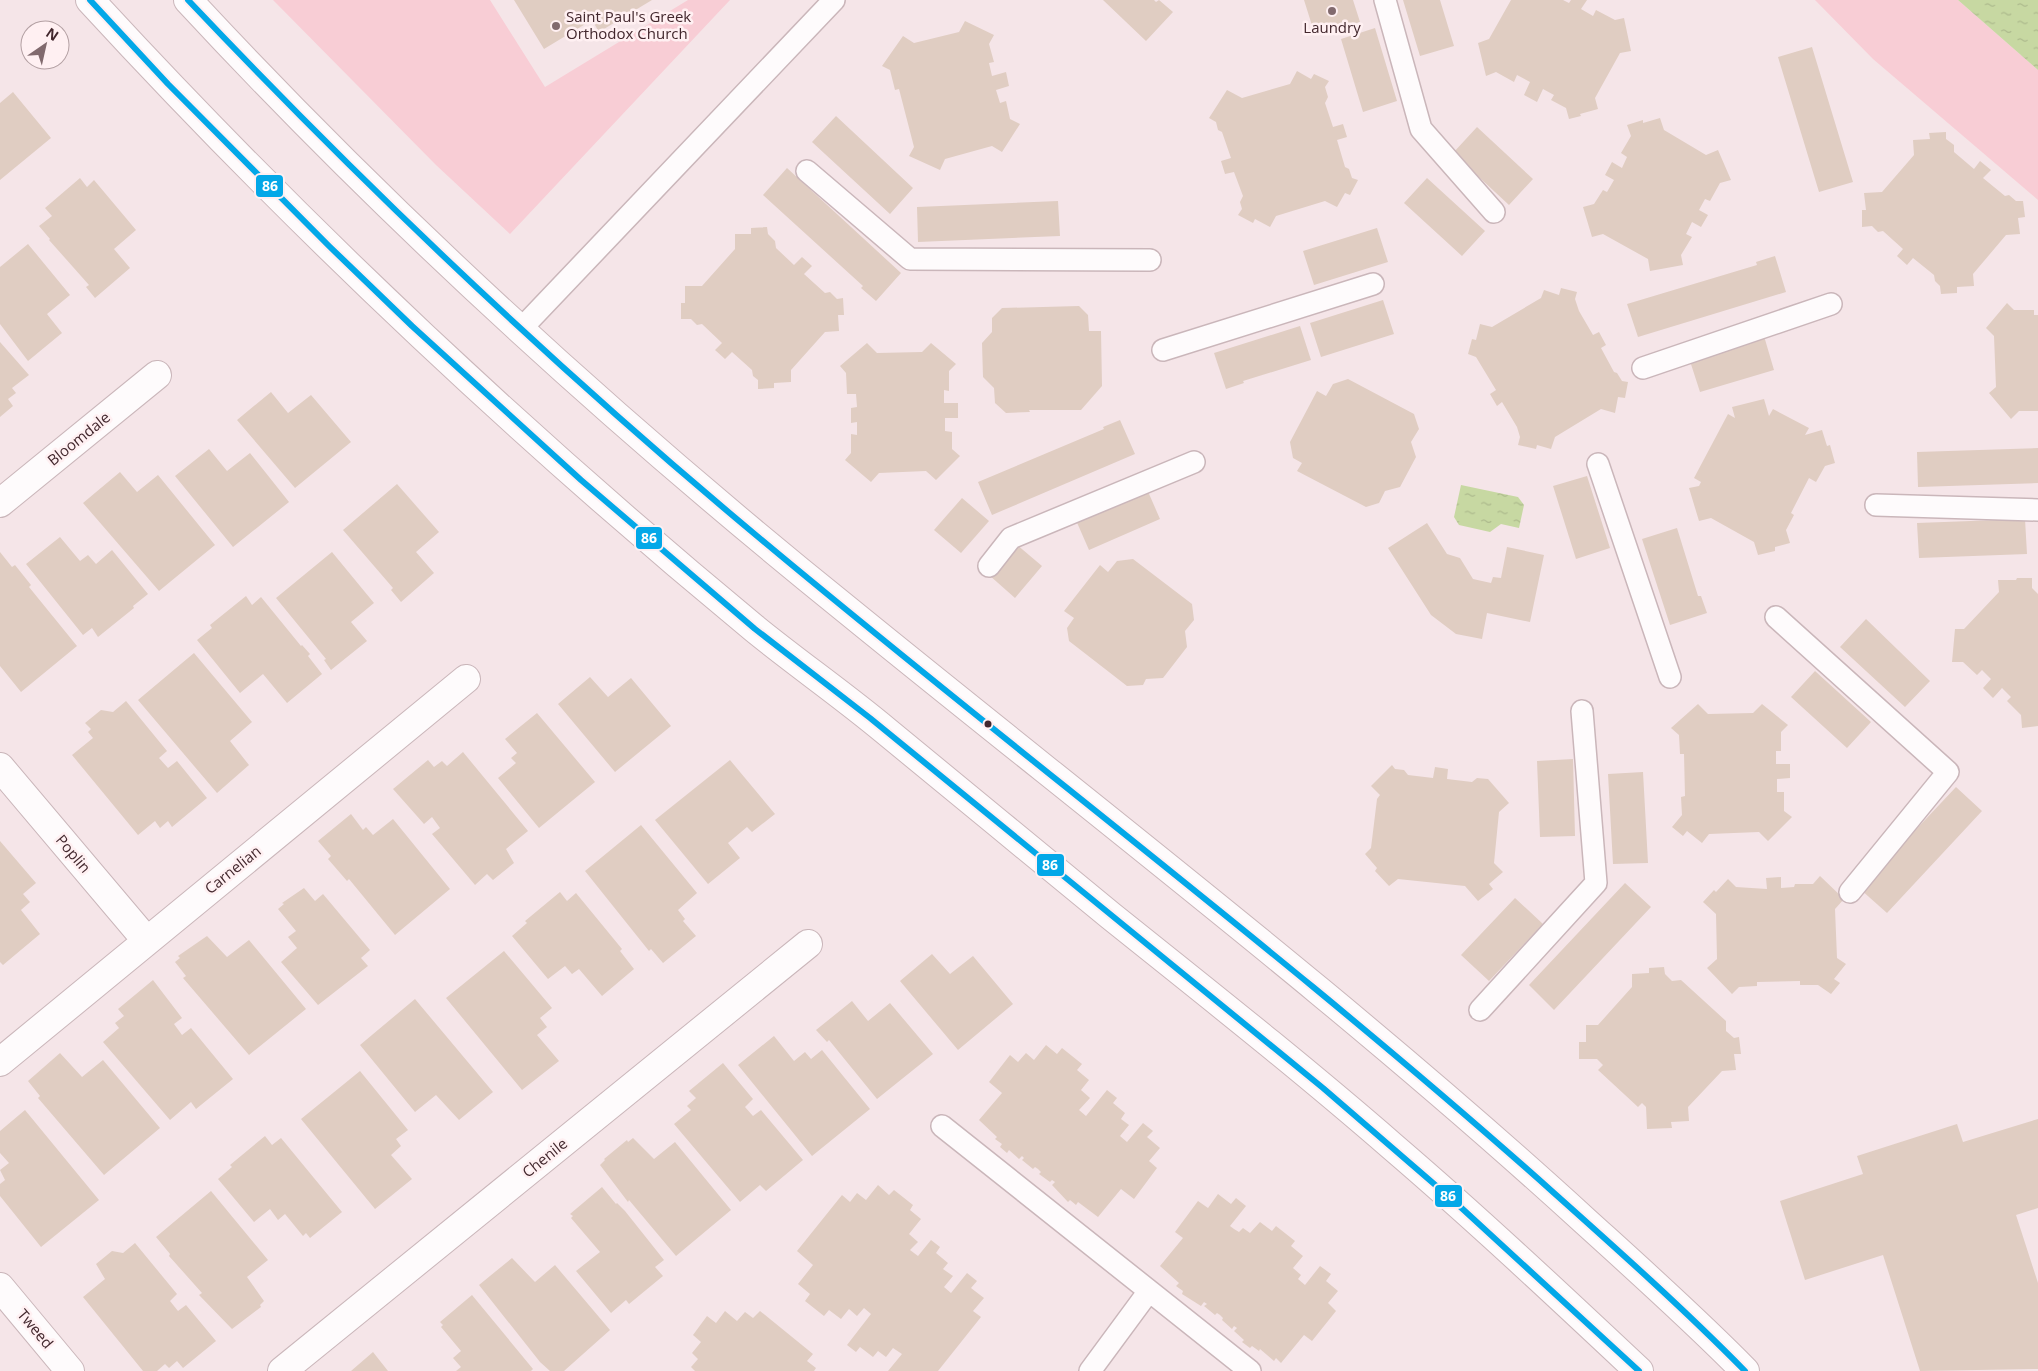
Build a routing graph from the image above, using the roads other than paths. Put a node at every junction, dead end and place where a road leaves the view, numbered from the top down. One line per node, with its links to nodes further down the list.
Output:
1 (90, 0): 37 (main road)
2 (188, 0): 10 (main road)
3 (834, 0): 10 (lane)
4 (1385, 0): 6 (lane)
5 (807, 171): 7 (lane)
6 (1494, 212)
7 (1150, 260)
8 (1372, 284): 11 (lane)
9 (1831, 304): 12 (lane)
10 (520, 330): 38 (main road)
11 (1163, 350)
12 (1643, 368)
13 (157, 374): 16 (main road, Bloomdale)
14 (1194, 462): 19 (lane)
15 (1598, 464): 21 (lane)
16 (0, 503)
17 (1876, 505): 18 (lane)
18 (2038, 510)
19 (989, 566)
20 (1776, 617): 25 (lane)
21 (1670, 677)
22 (466, 679): 26 (main road, Carnelian)
23 (1582, 711): 28 (lane)
24 (0, 767): 26 (main road, Poplin)
25 (1850, 892)
26 (147, 941): 29 (main road, Carnelian)
27 (808, 944): 34 (main road, Chenile)
28 (1480, 1010)
29 (0, 1062)
30 (942, 1126): 32 (lane)
31 (0, 1287): 33 (main road, Tweed)
32 (1149, 1291): 35 (lane); 36 (lane)
33 (70, 1371)
34 (282, 1371)
35 (1090, 1371)
36 (1250, 1371)
37 (1639, 1371)
38 (1745, 1371)

